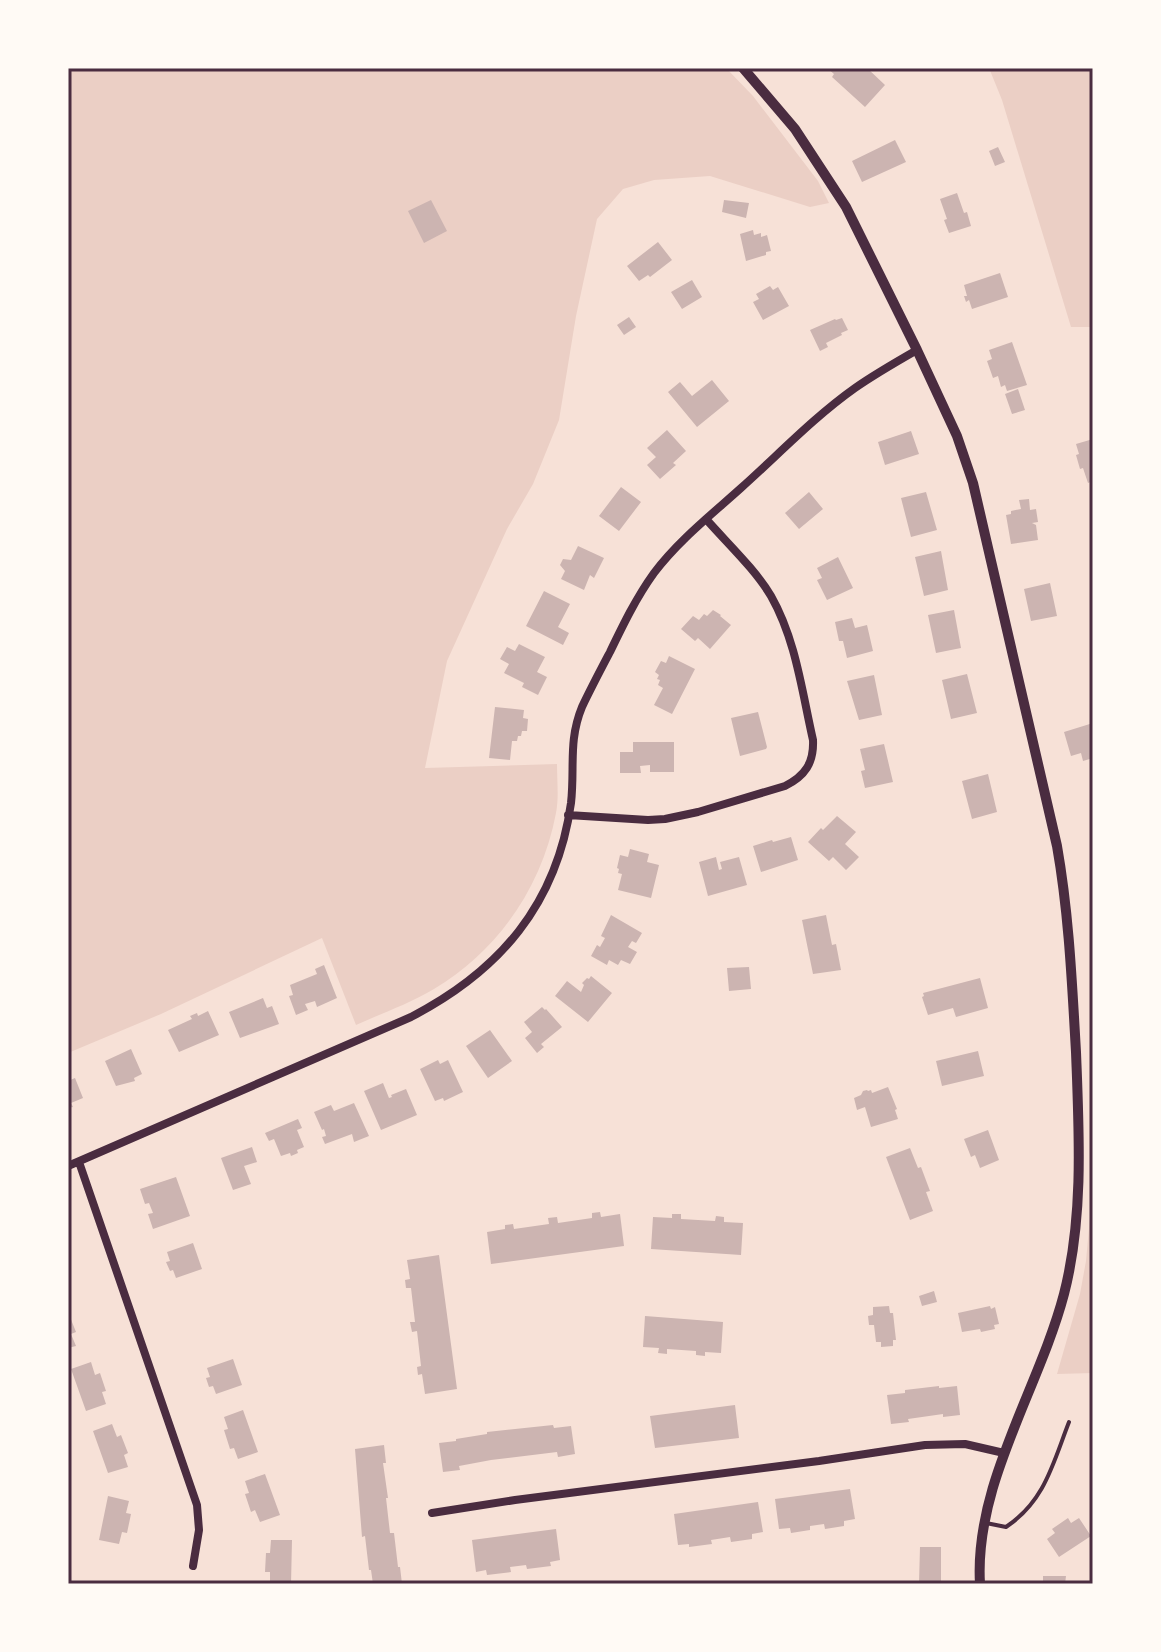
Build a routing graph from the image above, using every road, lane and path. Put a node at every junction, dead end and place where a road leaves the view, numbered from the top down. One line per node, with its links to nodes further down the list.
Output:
1 (743, 68): 2 (street)
2 (917, 350): 3 (street); 8 (street)
3 (706, 519): 4 (street); 4 (street)
4 (568, 815): 5 (street)
5 (79, 1162): 6 (street); 11 (street)
6 (68, 1166)
7 (1069, 1422): 10 (lane)
8 (1004, 1453): 9 (street); 10 (street)
9 (432, 1513)
10 (985, 1523): 12 (street)
11 (193, 1566)
12 (980, 1584)

